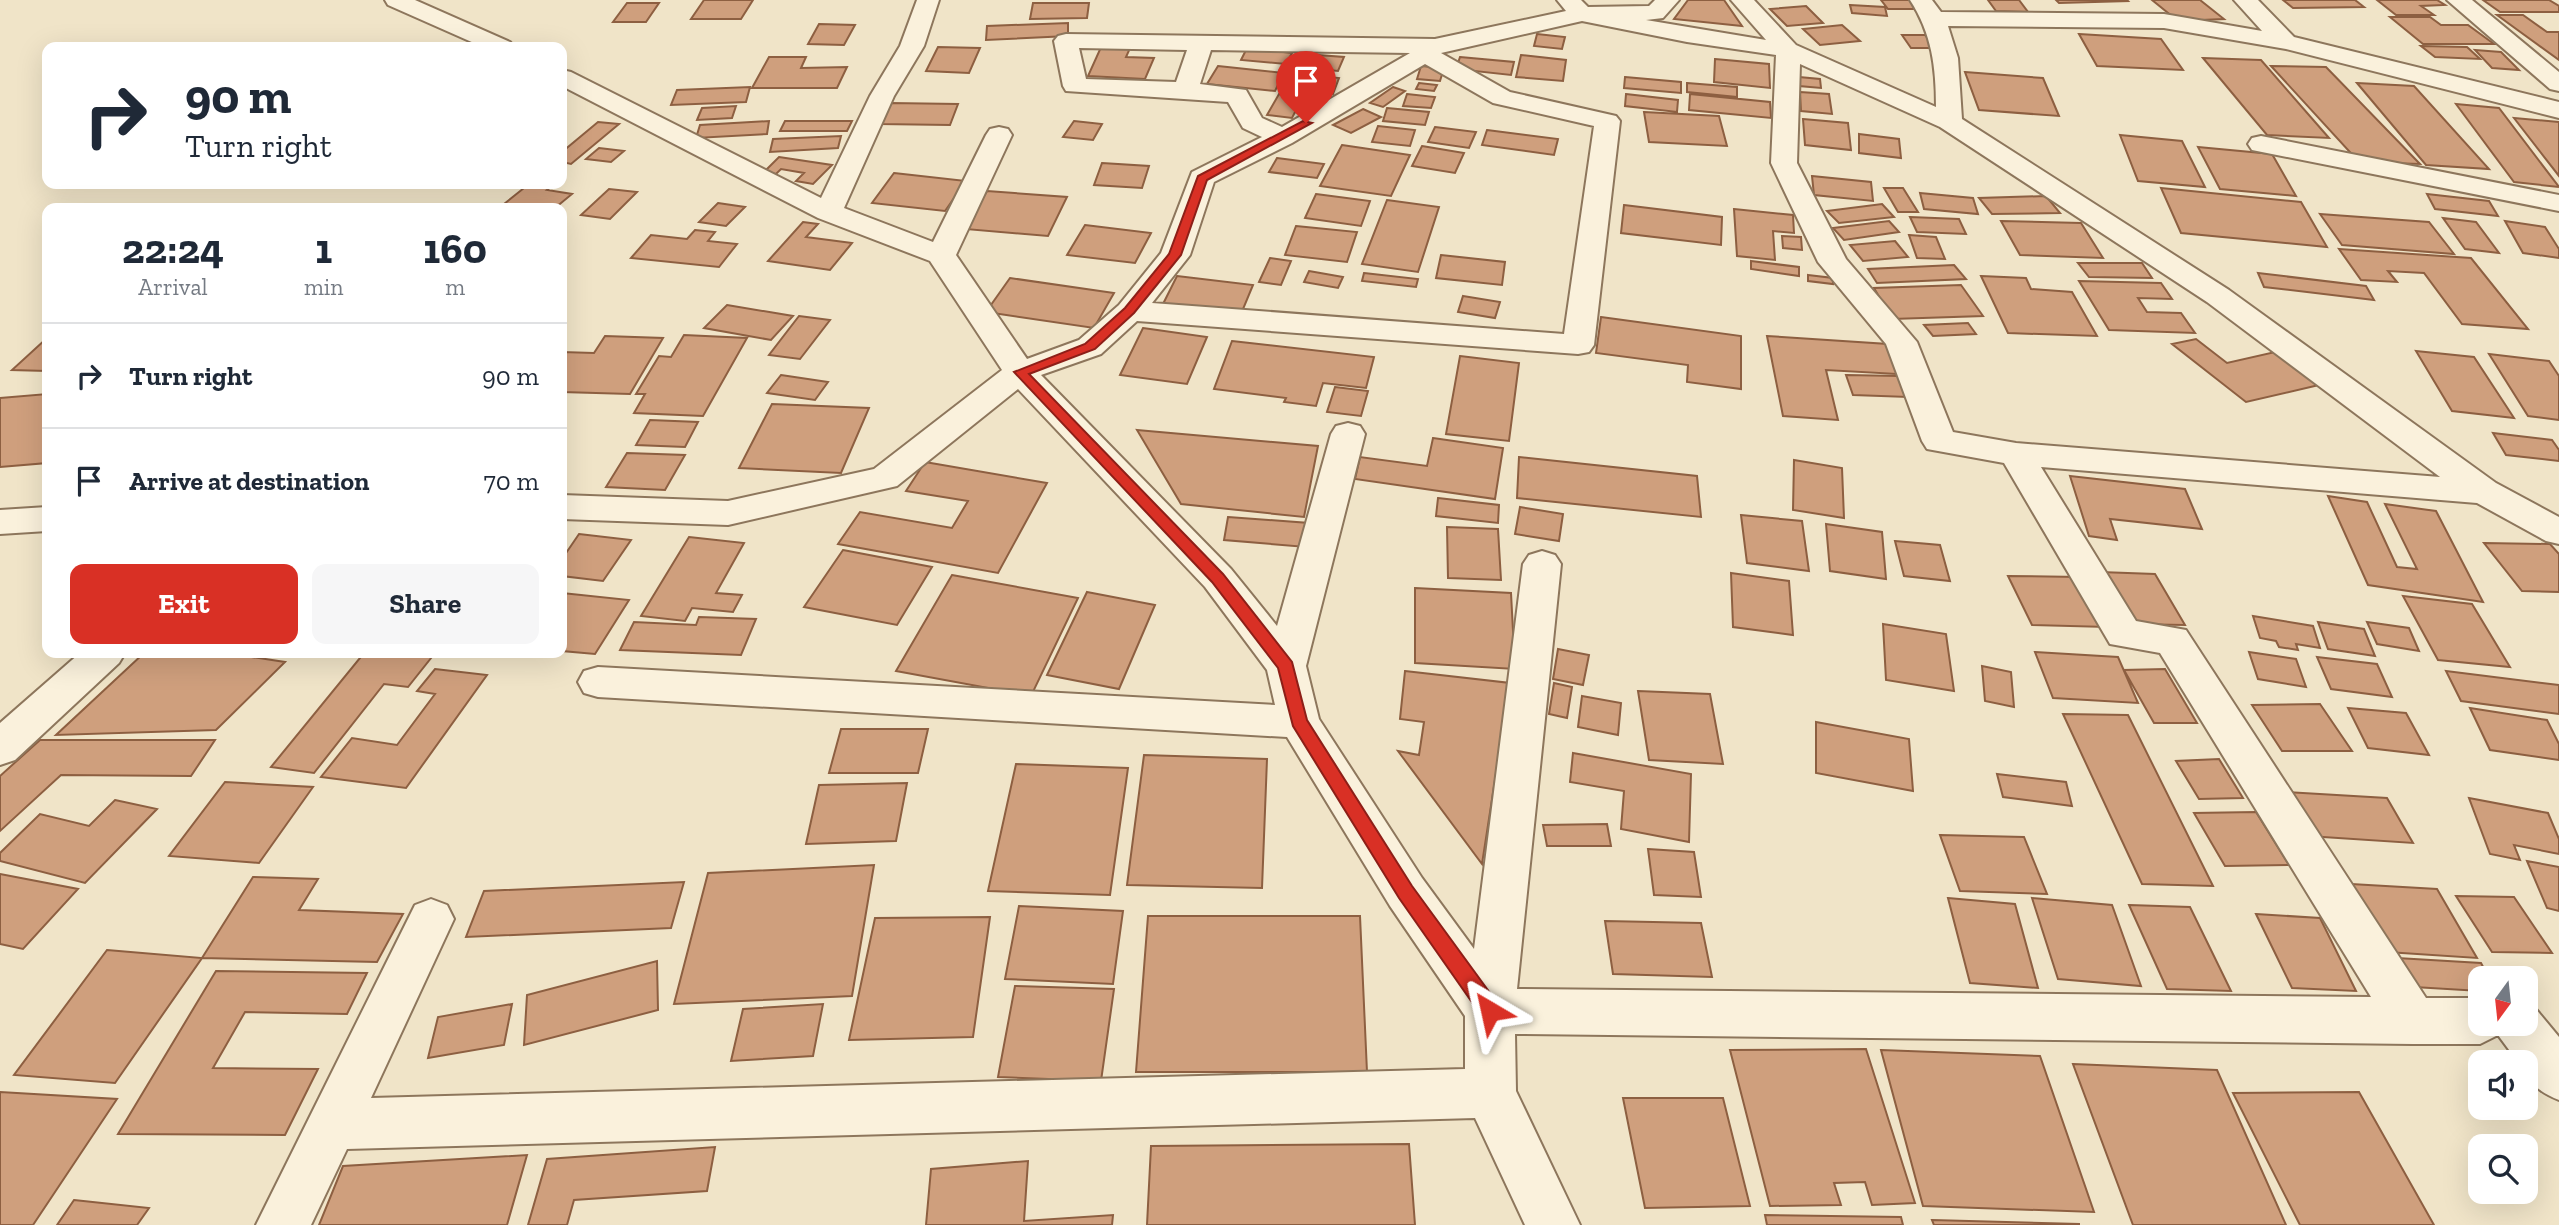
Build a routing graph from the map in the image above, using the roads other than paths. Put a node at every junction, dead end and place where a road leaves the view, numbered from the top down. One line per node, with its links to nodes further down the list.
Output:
1 (396, 0): 9 (street)
2 (928, 0): 23 (street)
3 (1668, 0): 7 (street)
4 (1742, 0): 13 (street)
5 (2245, 0): 10 (street)
6 (2458, 0): 15 (street)
7 (1575, 7): 12 (street); 13 (street)
8 (1928, 9): 10 (street); 18 (street)
9 (491, 42)
10 (2286, 42): 17 (street)
11 (1201, 43): 12 (street); 16 (street); 16 (street)
12 (1430, 50): 20 (street); 25 (street)
13 (1788, 50): 18 (street); 28 (street)
14 (567, 80): 23 (street)
15 (2559, 84)
16 (1186, 90): 20 (street)
17 (2559, 110)
18 (1949, 122): 29 (street)
19 (999, 135): 24 (street)
20 (1283, 137): 25 (street)
21 (2261, 144): 22 (street)
22 (2559, 203)
23 (828, 212): 24 (street)
24 (941, 255): 26 (street)
25 (1130, 311): 26 (street)
26 (1020, 372): 31 (street); 37 (street)
27 (1348, 433): 37 (street)
28 (2016, 454): 29 (street); 43 (street)
29 (2484, 492): 30 (street); 34 (street)
30 (2559, 506)
31 (567, 507)
32 (42, 519): 33 (street)
33 (0, 522)
34 (2559, 533)
35 (1542, 564): 42 (street)
36 (99, 658): 40 (street)
37 (1286, 666): 39 (street)
38 (598, 682): 39 (street)
39 (1299, 722): 42 (street)
40 (0, 748)
41 (431, 919): 48 (street)
42 (1490, 1011): 43 (street); 47 (street)
43 (2413, 1021): 44 (street)
44 (2468, 1021)
45 (2527, 1036): 46 (street)
46 (2559, 1076)
47 (1490, 1093): 48 (street); 50 (street)
48 (333, 1125): 49 (street)
49 (283, 1225)
50 (1553, 1225)

